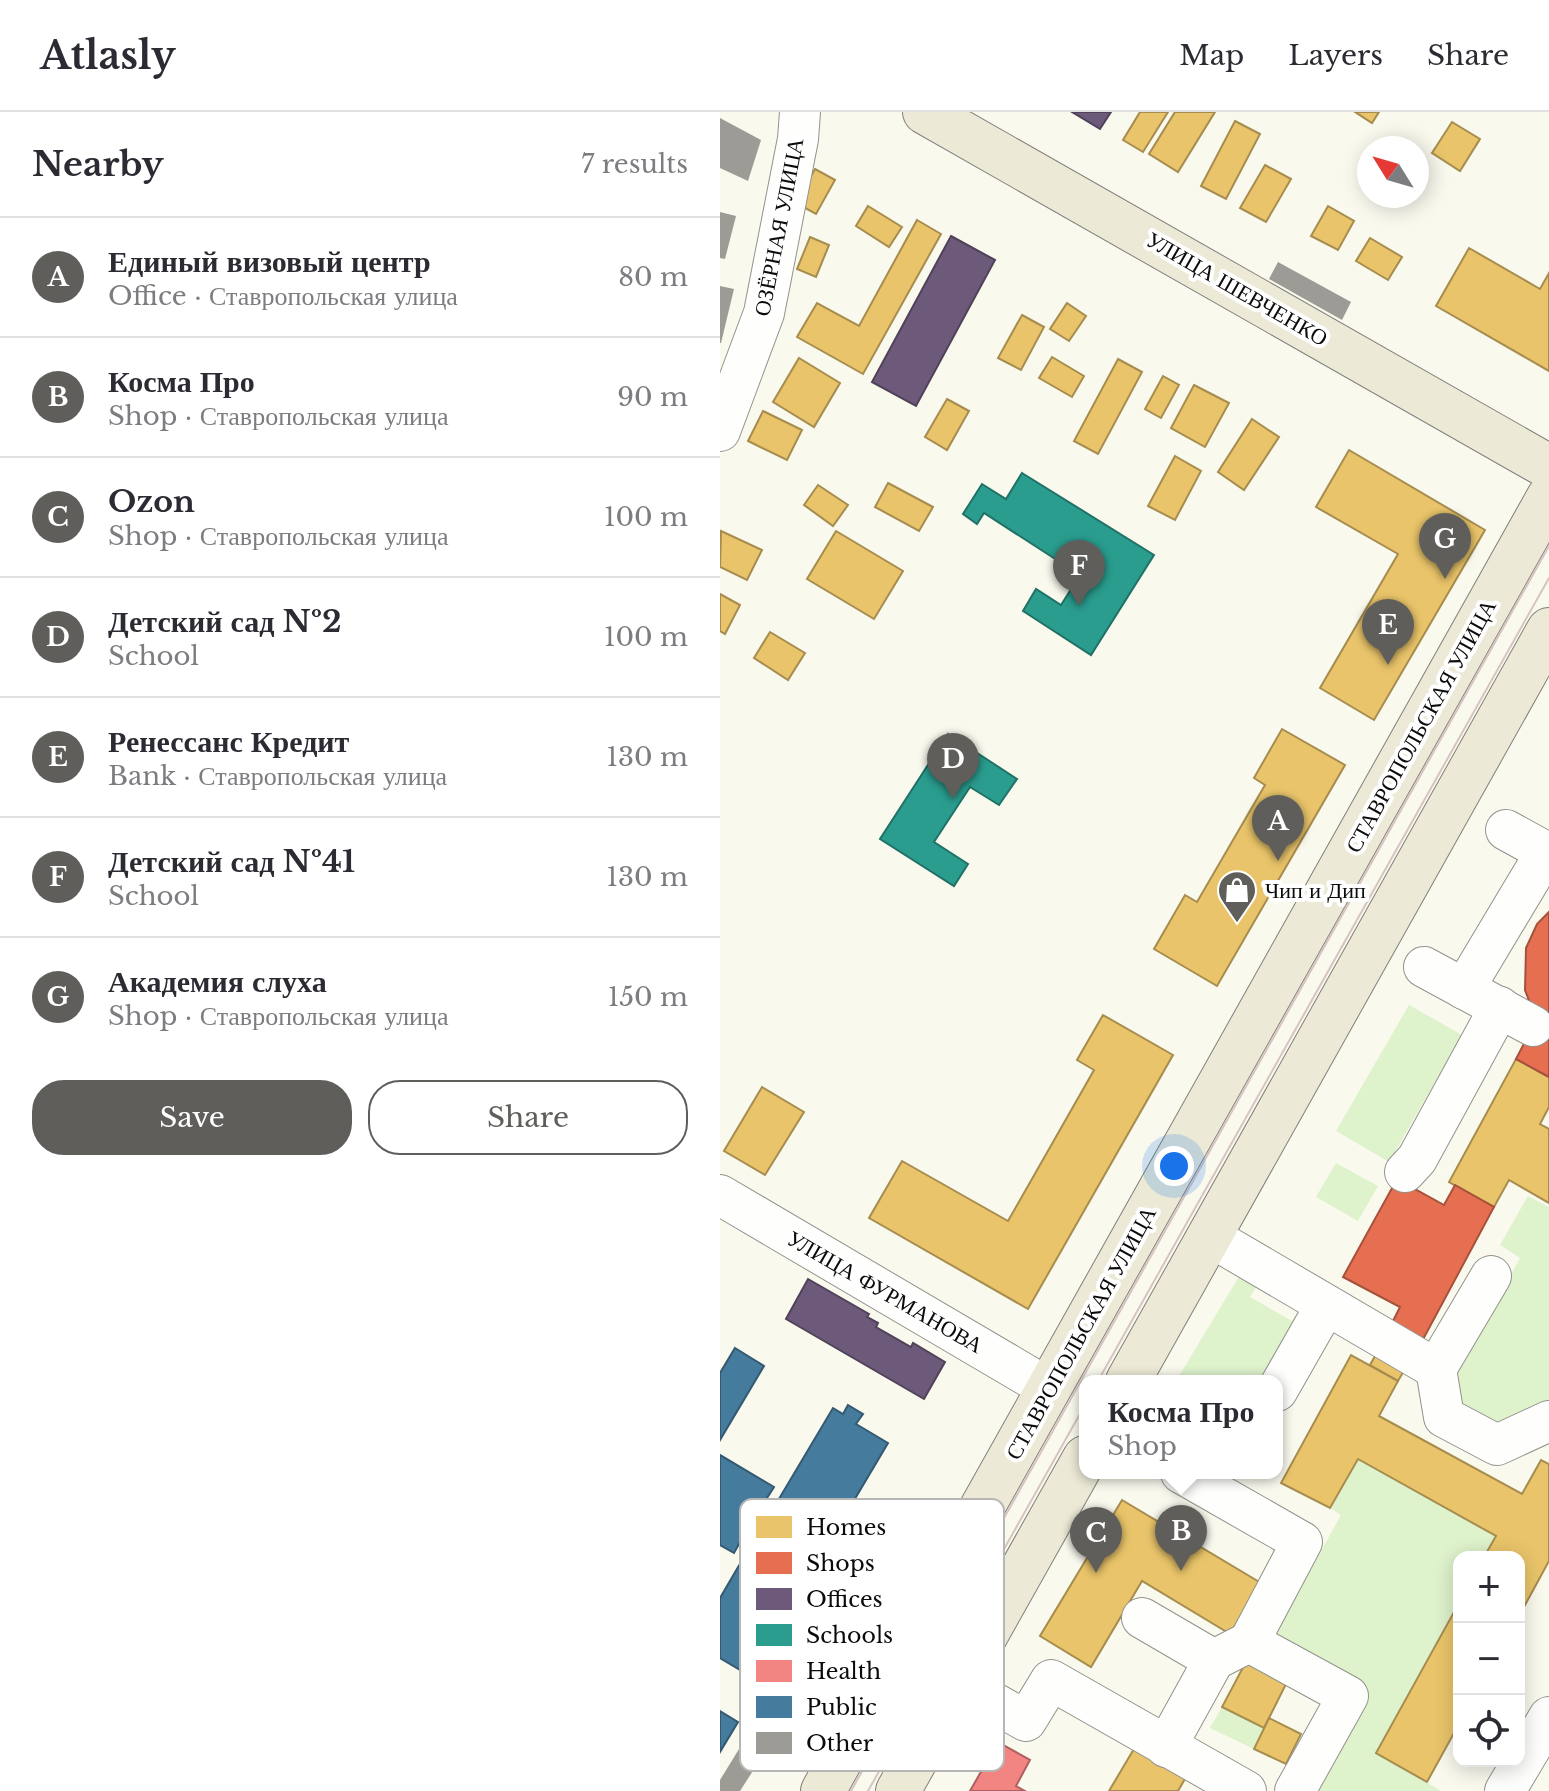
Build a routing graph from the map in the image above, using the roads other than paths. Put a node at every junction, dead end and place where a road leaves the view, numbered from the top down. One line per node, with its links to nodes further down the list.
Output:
1 (800, 112): 3 (street, ОЗЁРНАЯ УЛИЦА)
2 (925, 112): 4 (main road, УЛИЦА ШЕВЧЕНКО)
3 (720, 431)
4 (1549, 467)
5 (1549, 497): 18 (main road, СТАВРОПОЛЬСКАЯ УЛИЦА)
6 (1549, 630): 12 (main road)
7 (1506, 830): 9 (street)
8 (1424, 967): 9 (street)
9 (1464, 989): 10 (street)
10 (1405, 1172)
11 (720, 1195): 18 (street, УЛИЦА ФУРМАНОВА)
12 (1209, 1236): 14 (street); 16 (main road)
13 (1491, 1276): 15 (street)
14 (1326, 1305): 15 (street); 17 (street)
15 (1436, 1369): 19 (street)
16 (1131, 1375)
17 (1283, 1380)
18 (1050, 1389): 22 (main road, СТАВРОПОЛЬСКАЯ УЛИЦА)
19 (1549, 1421)
20 (1079, 1469): 23 (main road)
21 (1223, 1483): 25 (street)
22 (988, 1499)
23 (1004, 1603)
24 (1142, 1618): 26 (street)
25 (1249, 1642): 26 (street); 32 (street)
26 (1214, 1660): 29 (street)
27 (1004, 1709): 29 (street)
28 (1546, 1728): 36 (street)
29 (1166, 1747): 35 (street)
30 (834, 1771): 33 (main road, СТАВРОПОЛЬСКАЯ УЛИЦА)
31 (909, 1771): 34 (main road)
32 (1309, 1786)
33 (823, 1791)
34 (898, 1791)
35 (1246, 1791)
36 (1505, 1791)

